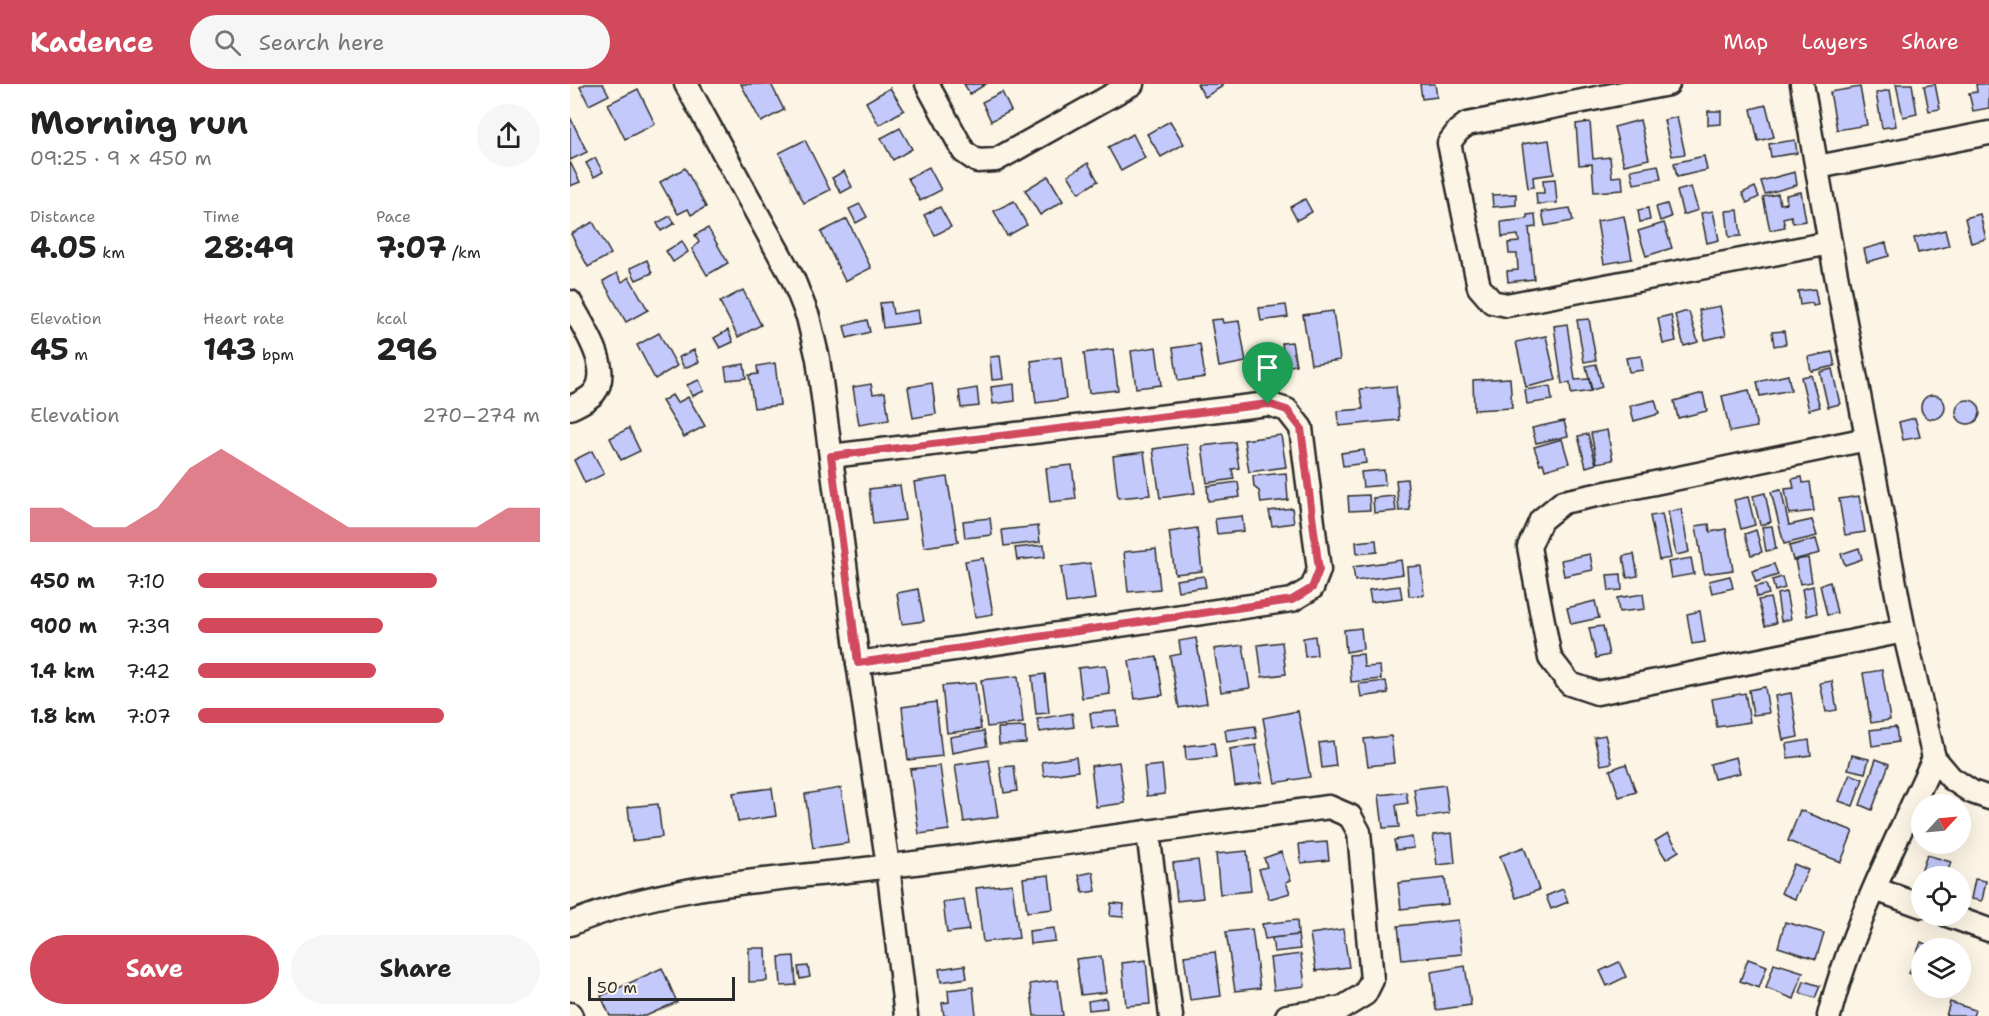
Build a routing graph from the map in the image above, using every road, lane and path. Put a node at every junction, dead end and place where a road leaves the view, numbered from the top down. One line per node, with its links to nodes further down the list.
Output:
1 (686, 84): 12 (street)
2 (927, 84): 3 (street)
3 (1132, 84)
4 (1668, 84): 8 (street)
5 (1802, 84): 7 (street)
6 (1989, 133): 7 (street)
7 (1818, 167): 8 (street)
8 (1830, 243): 11 (street)
9 (570, 302): 10 (street)
10 (570, 408)
11 (1867, 439): 13 (street); 13 (street)
12 (831, 456): 14 (street); 14 (street)
13 (1904, 631): 15 (street)
14 (858, 663): 18 (street)
15 (1934, 758): 16 (street); 19 (street)
16 (1989, 798)
17 (1148, 832): 18 (street); 25 (street); 26 (street)
18 (888, 866): 21 (street); 24 (street)
19 (1875, 889): 20 (street); 27 (street)
20 (1911, 902)
21 (570, 924)
22 (1971, 924): 23 (street)
23 (1989, 930)
24 (906, 1016)
25 (1172, 1016)
26 (1287, 1016)
27 (1829, 1016)

